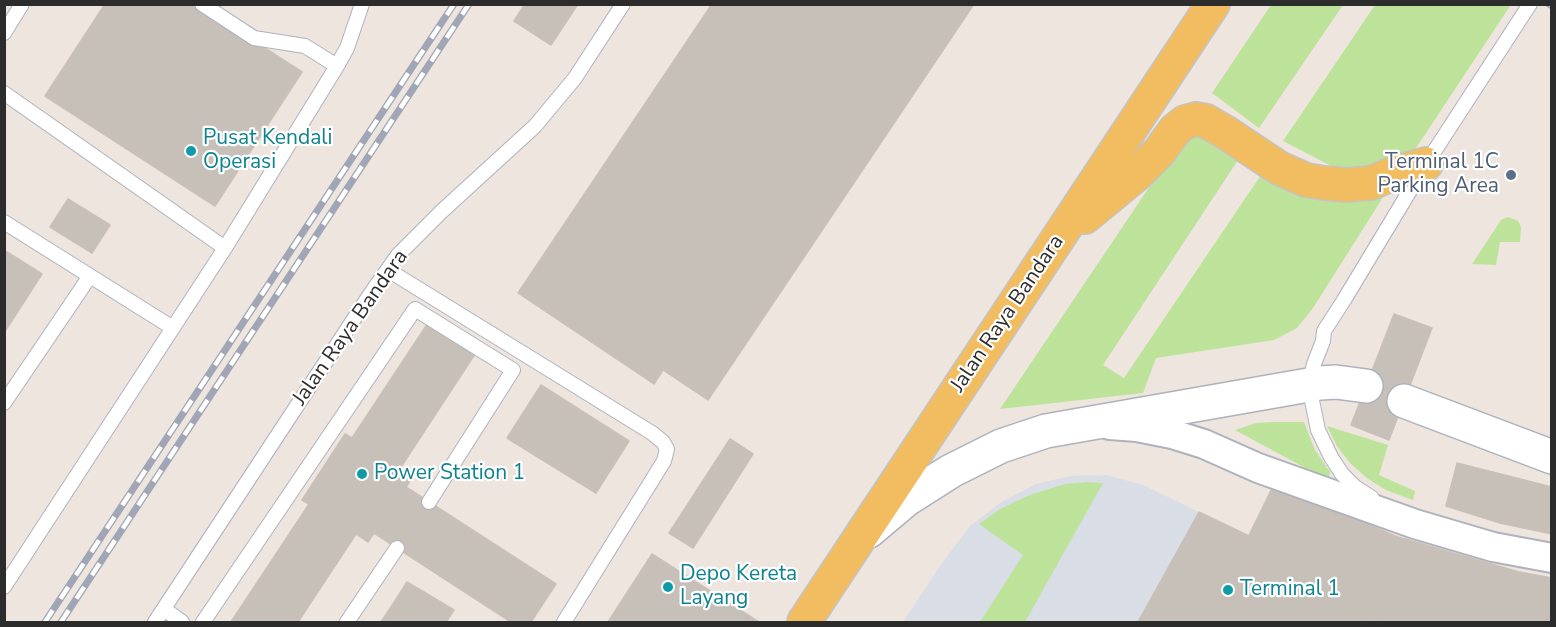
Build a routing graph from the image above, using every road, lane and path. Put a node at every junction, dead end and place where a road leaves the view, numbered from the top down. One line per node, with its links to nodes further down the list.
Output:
1 (22, 4): 7 (lane)
2 (202, 4): 8 (lane)
3 (362, 4): 8 (lane)
4 (623, 4): 14 (lane, Jalan Raya Bandara)
5 (1213, 4): 12 (main road, Jalan Raya Bandara)
6 (1530, 4): 10 (lane)
7 (4, 33)
8 (337, 66): 13 (lane)
9 (4, 93): 13 (lane)
10 (1426, 164): 12 (main road); 17 (lane)
11 (4, 222): 15 (lane)
12 (1059, 237): 25 (main road, Jalan Raya Bandara)
13 (225, 248): 16 (lane)
14 (388, 270): 29 (lane, Jalan Raya Bandara); 34 (lane)
15 (90, 276): 16 (lane); 20 (lane)
16 (173, 328): 28 (lane)
17 (1309, 386): 18 (street); 21 (street); 24 (lane)
18 (1366, 387)
19 (1404, 401): 22 (street)
20 (4, 403)
21 (1086, 424): 24 (street); 25 (street)
22 (1551, 457)
23 (429, 502): 32 (lane)
24 (1415, 524): 27 (street)
25 (857, 541): 35 (main road, Jalan Raya Bandara)
26 (398, 548): 33 (lane)
27 (1551, 558)
28 (4, 586)
29 (164, 609): 30 (lane, Jalan Raya Bandara); 31 (lane)
30 (155, 622)
31 (182, 622)
32 (203, 622)
33 (347, 622)
34 (564, 622)
35 (804, 622)

